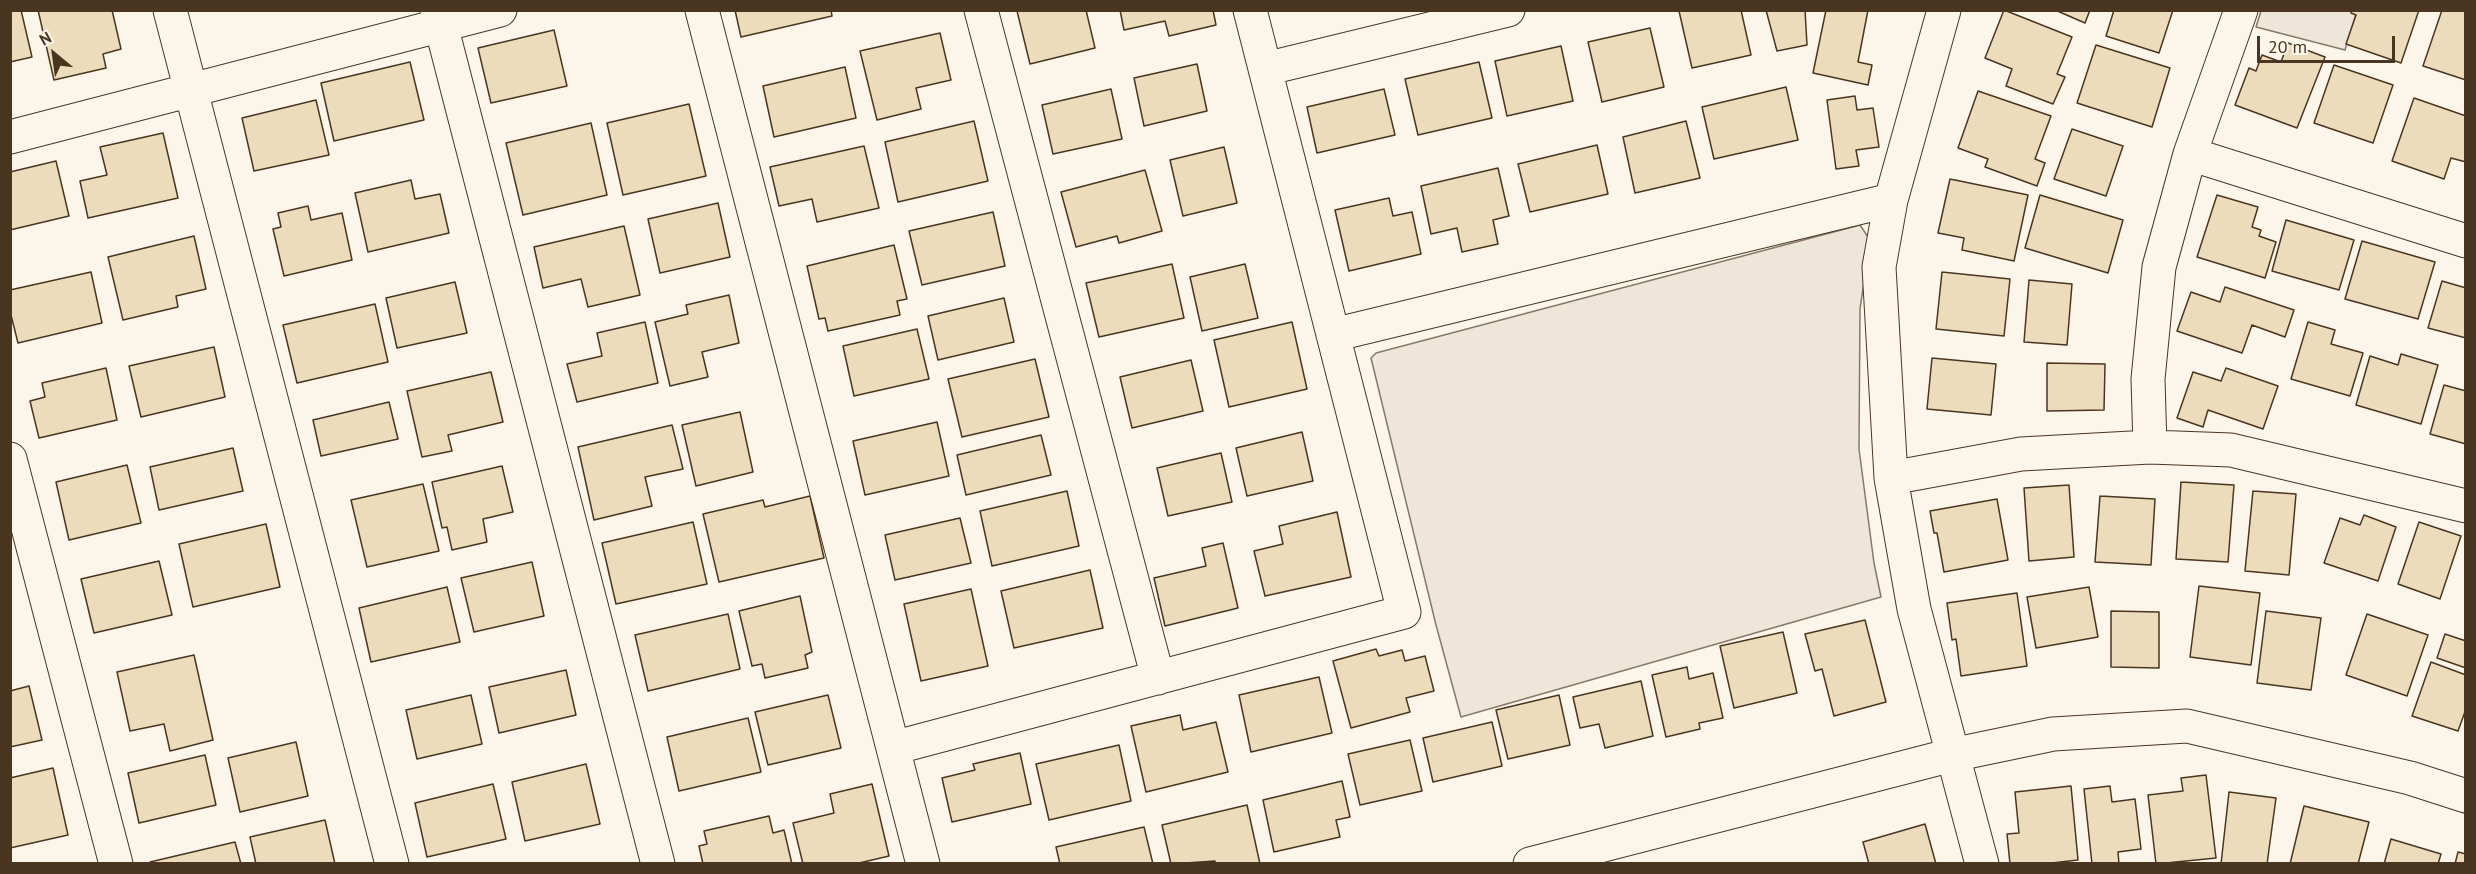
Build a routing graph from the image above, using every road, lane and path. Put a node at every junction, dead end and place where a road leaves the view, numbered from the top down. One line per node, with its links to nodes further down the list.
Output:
1 (170, 10): 11 (street)
2 (500, 10): 9 (street)
3 (702, 10): 22 (street)
4 (981, 10): 21 (street)
5 (1251, 10): 10 (street)
6 (1508, 10): 10 (street)
7 (1944, 10): 14 (street)
8 (2241, 10): 13 (street)
9 (439, 18): 11 (street); 27 (street)
10 (1265, 69): 16 (street)
11 (191, 91): 12 (street); 26 (street)
12 (10, 137)
13 (2190, 154): 15 (street); 17 (street)
14 (1891, 200): 16 (street); 19 (street)
15 (2466, 241)
16 (1333, 335): 21 (street)
17 (2150, 447): 19 (street); 20 (street)
18 (10, 459): 25 (street)
19 (1891, 478): 23 (street)
20 (2466, 506)
21 (1158, 678): 22 (street)
22 (893, 748): 28 (street)
23 (1952, 755): 24 (street); 29 (street); 30 (street)
24 (2466, 796)
25 (116, 864)
26 (392, 864)
27 (658, 864)
28 (923, 864)
29 (1530, 864)
30 (1982, 864)

